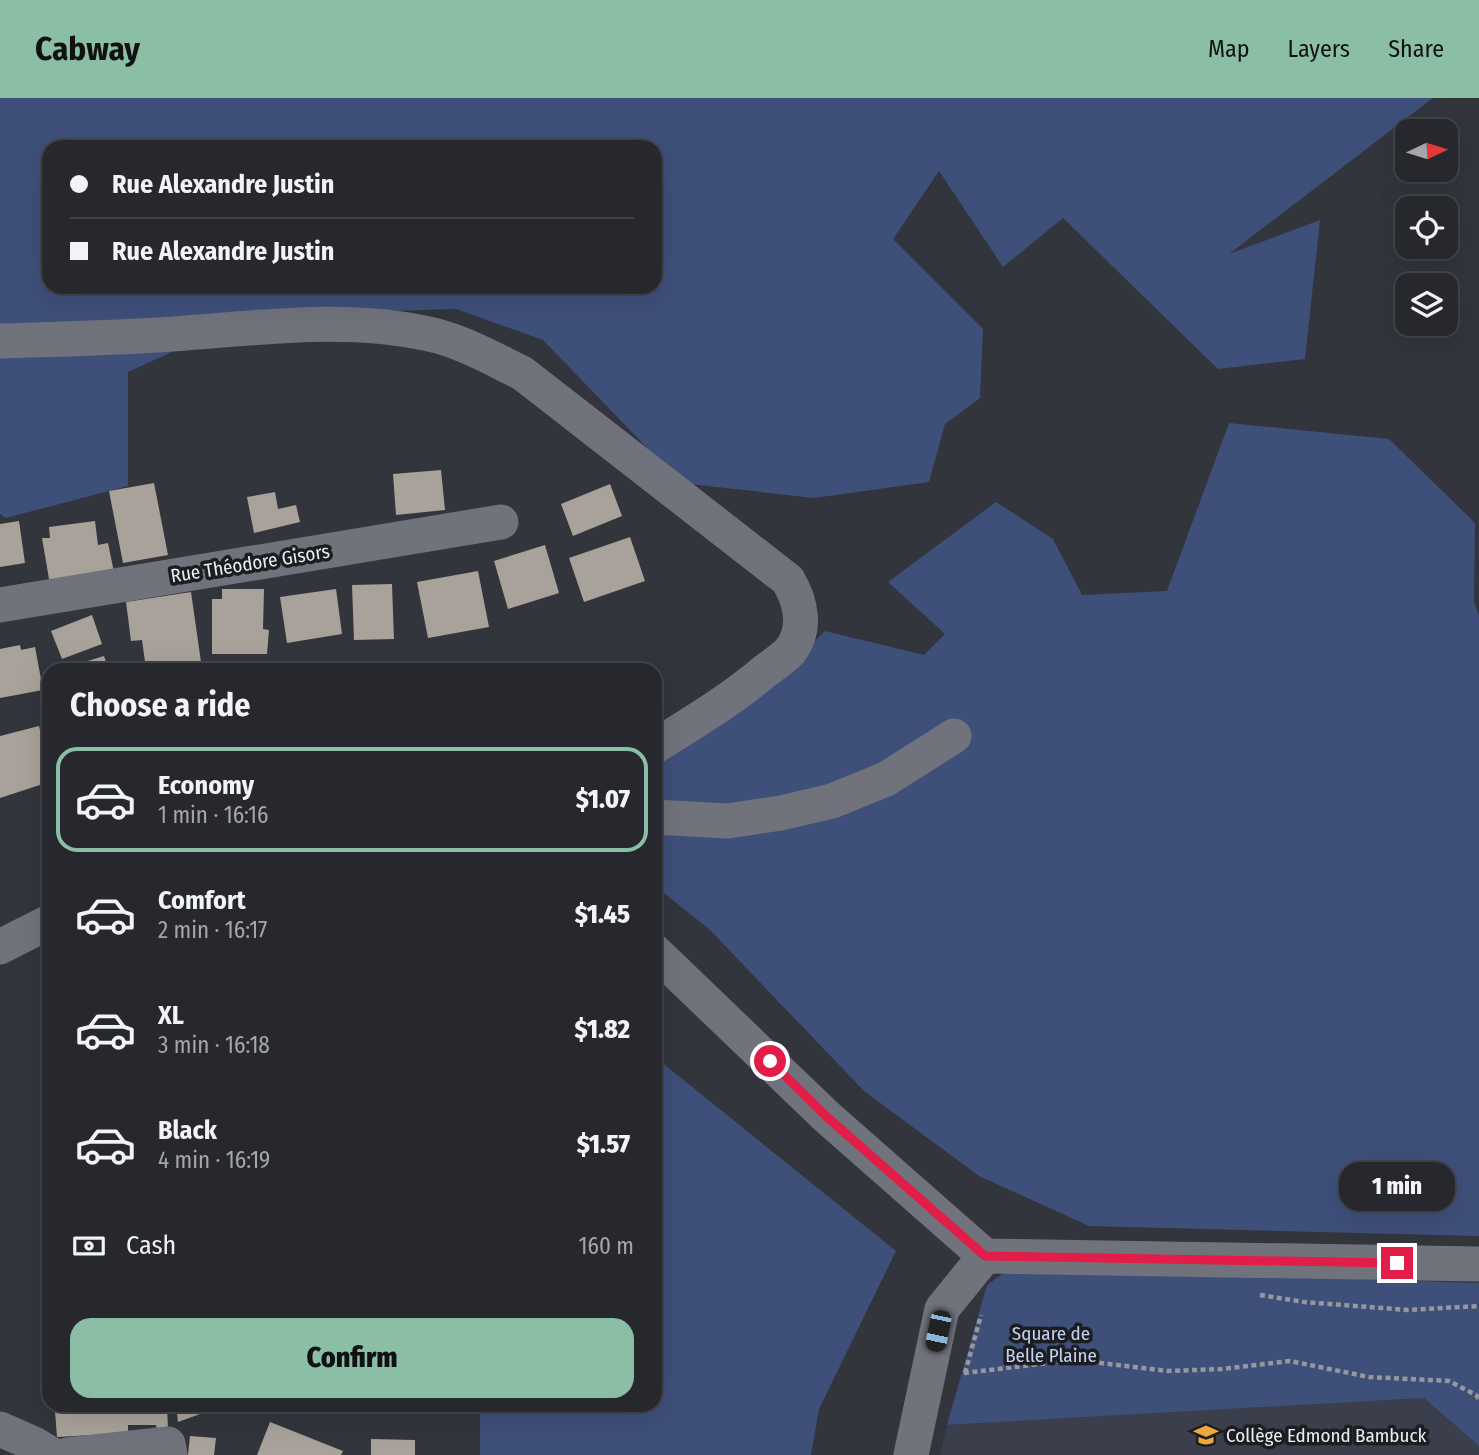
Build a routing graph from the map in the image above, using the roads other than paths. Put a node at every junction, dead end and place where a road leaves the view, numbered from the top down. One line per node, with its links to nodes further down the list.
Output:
1 (0, 341): 5 (street)
2 (501, 522): 3 (street, Rue Théodore Gisors)
3 (0, 605)
4 (954, 736): 6 (street)
5 (662, 742)
6 (662, 817)
7 (42, 926): 8 (street)
8 (0, 947)
9 (662, 959): 10 (street)
10 (985, 1256): 11 (street); 16 (street)
11 (1479, 1264)
12 (0, 1429): 13 (street)
13 (52, 1455)
14 (67, 1455): 15 (street)
15 (170, 1455)
16 (911, 1455)

